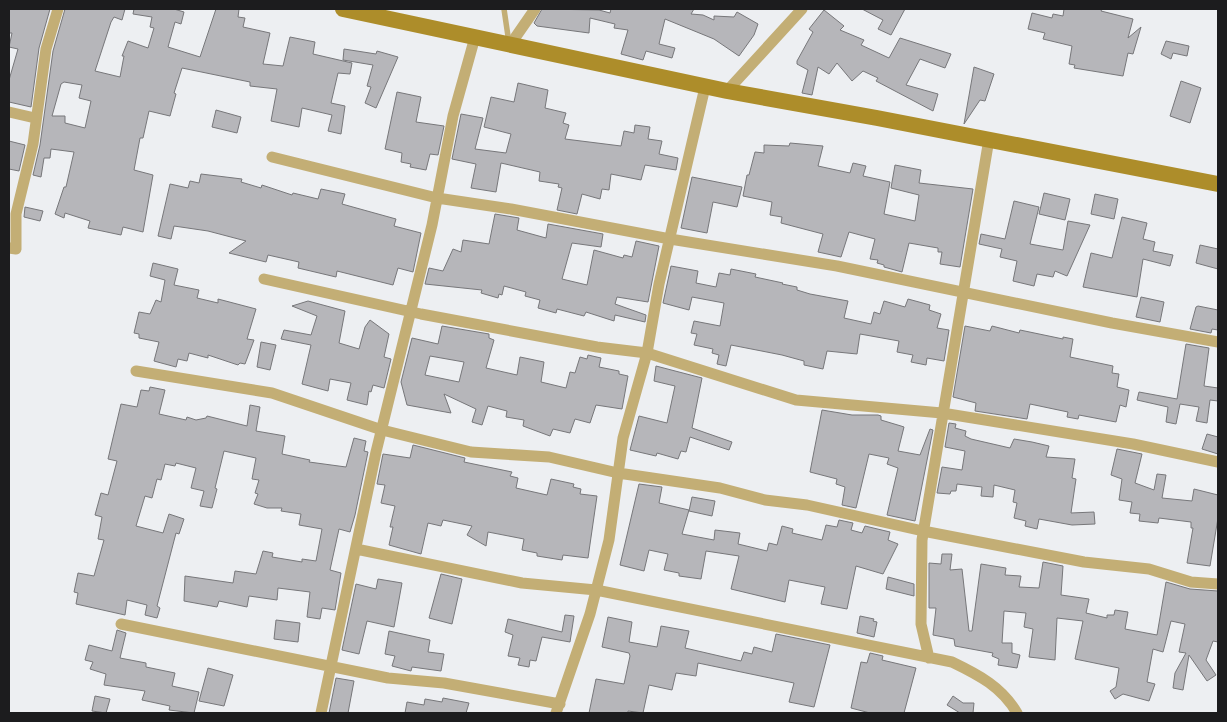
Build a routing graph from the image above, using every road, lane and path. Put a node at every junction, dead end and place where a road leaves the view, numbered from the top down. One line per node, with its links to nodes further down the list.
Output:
1 (58, 9): 11 (street)
2 (343, 9): 6 (street)
3 (504, 9): 7 (lane)
4 (535, 9): 7 (street)
5 (802, 9): 9 (street)
6 (475, 37): 7 (street); 15 (street)
7 (510, 45): 8 (street)
8 (705, 87): 9 (street); 16 (street)
9 (727, 92): 12 (street)
10 (9, 112): 11 (street)
11 (35, 118): 17 (street)
12 (989, 139): 14 (street); 19 (street)
13 (272, 158): 15 (street)
14 (1218, 184)
15 (436, 198): 16 (street); 20 (street)
16 (670, 239): 19 (street); 22 (street)
17 (9, 248)
18 (264, 279): 20 (street)
19 (964, 292): 21 (street); 24 (street)
20 (409, 312): 22 (street); 25 (street)
21 (1218, 342)
22 (647, 353): 24 (street); 27 (street)
23 (136, 371): 25 (street)
24 (942, 413): 26 (street); 28 (street)
25 (382, 430): 27 (street); 29 (street)
26 (1218, 462)
27 (618, 473): 28 (street); 31 (street)
28 (923, 532): 30 (street); 33 (street)
29 (356, 549): 31 (street); 34 (street)
30 (1218, 584)
31 (596, 590): 33 (street); 35 (street)
32 (121, 624): 34 (street)
33 (929, 658): 37 (street)
34 (331, 666): 35 (street); 36 (street)
35 (558, 709)
36 (321, 713)
37 (1017, 713)

